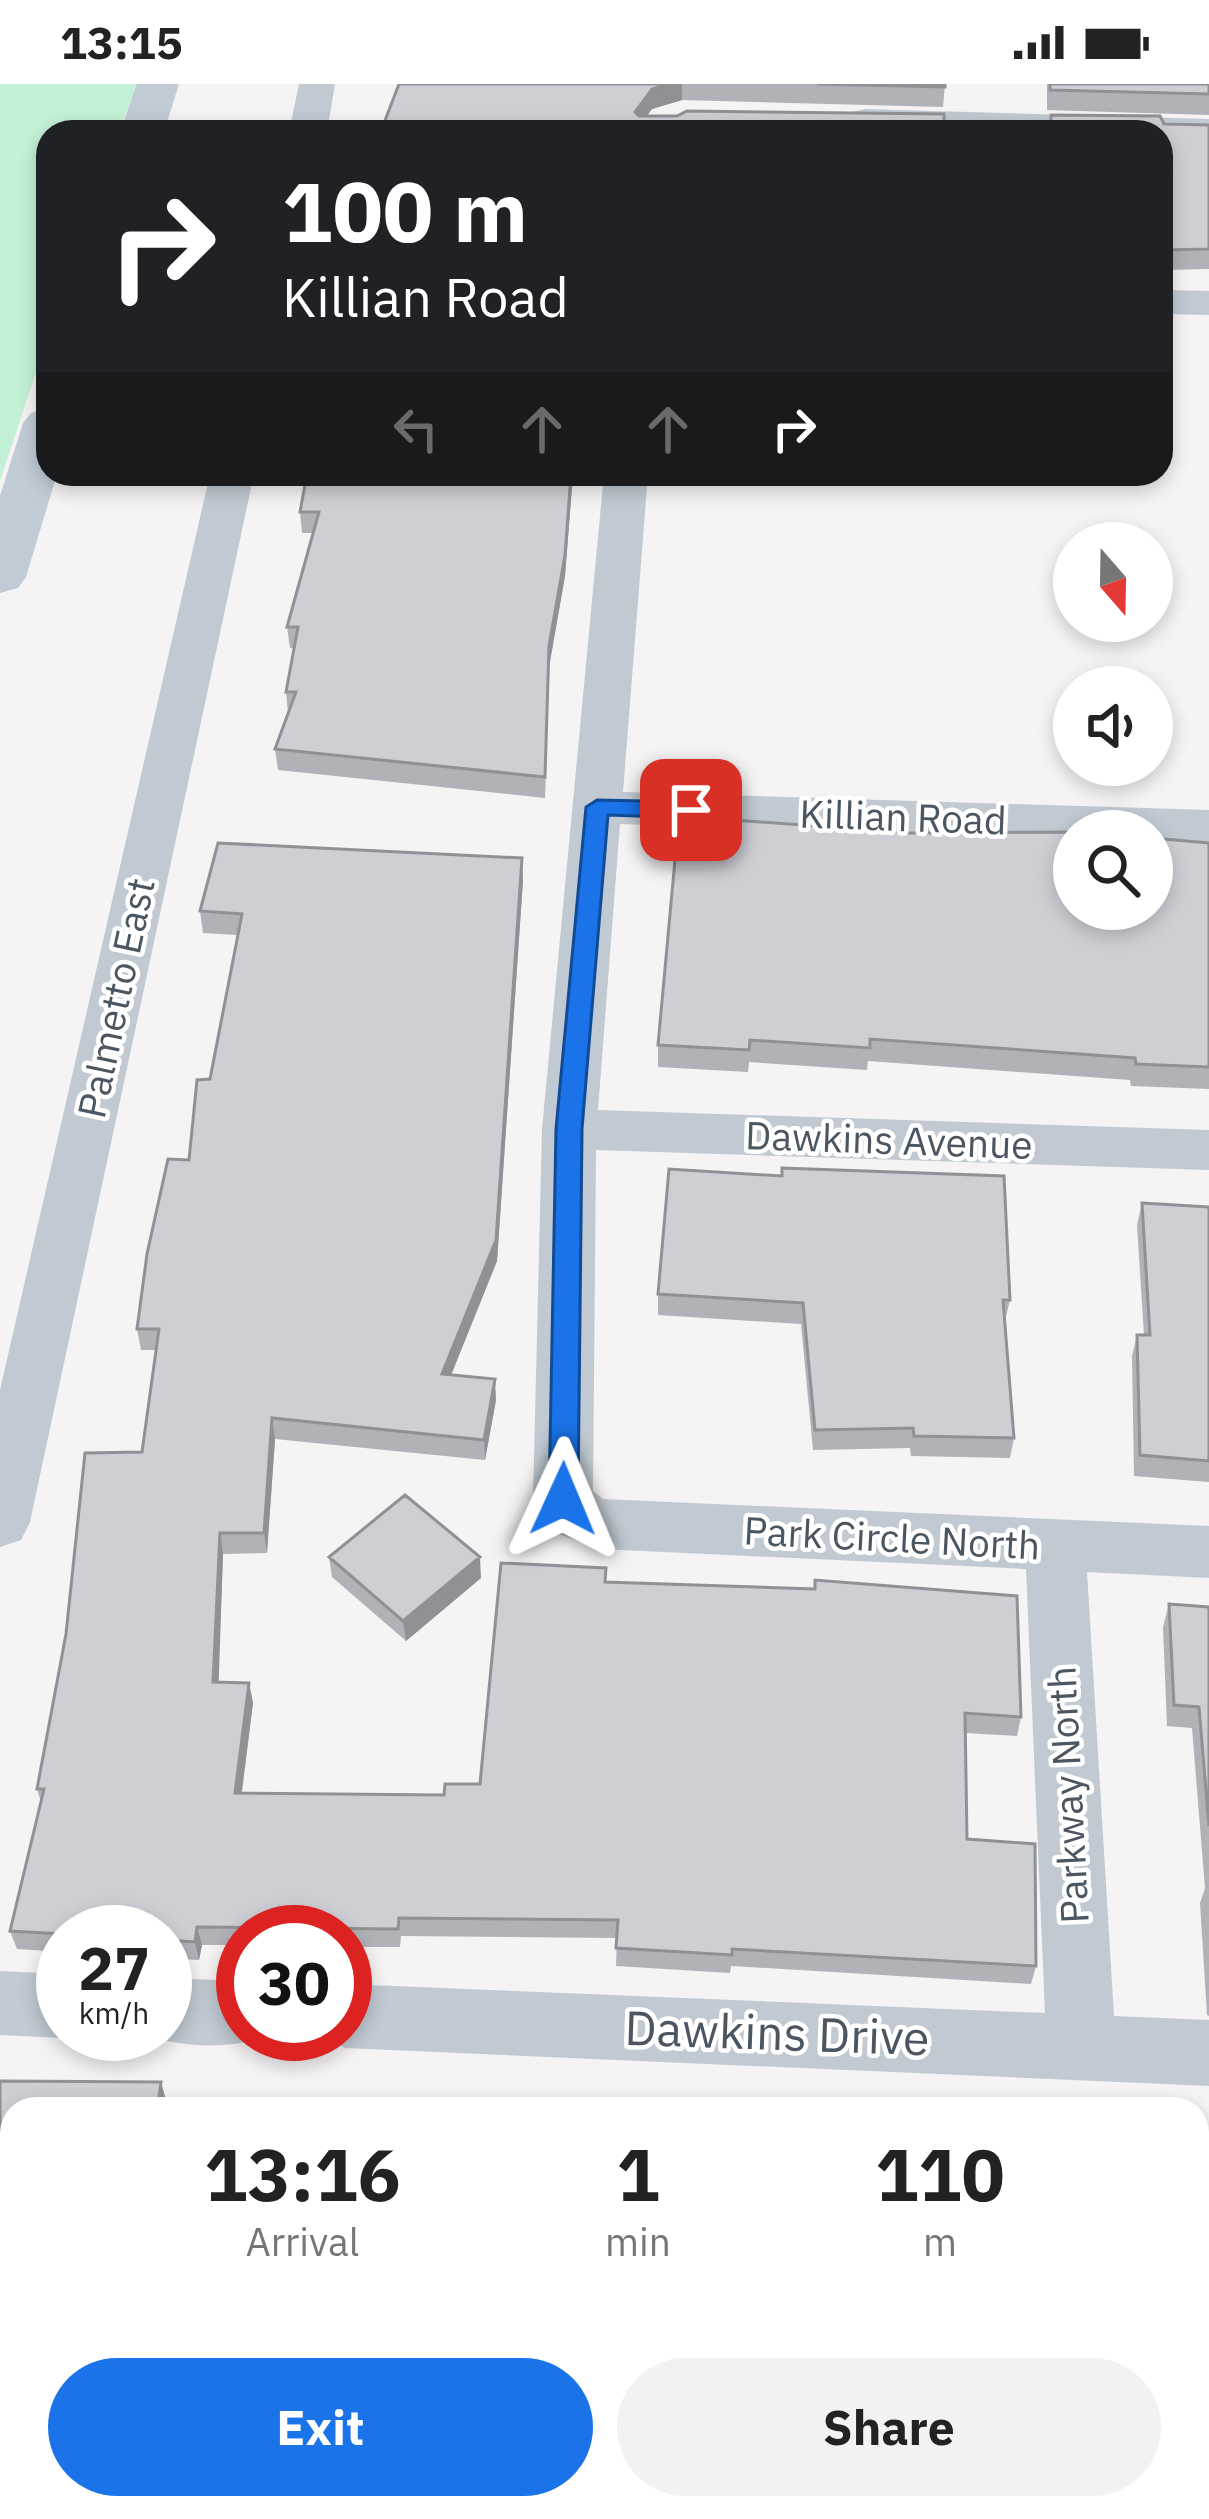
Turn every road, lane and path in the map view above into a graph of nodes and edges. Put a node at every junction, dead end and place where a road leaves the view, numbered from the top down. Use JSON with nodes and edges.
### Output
{"nodes":[{"id":1,"x":158,"y":84,"type":"edge"},
{"id":2,"x":317,"y":84,"type":"edge"},
{"id":3,"x":962,"y":84,"type":"edge"},
{"id":4,"x":824,"y":119,"type":"edge"},
{"id":5,"x":146,"y":120,"type":"edge"},
{"id":6,"x":310,"y":120,"type":"edge"},
{"id":7,"x":871,"y":120,"type":"edge"},
{"id":8,"x":965,"y":120,"type":"edge"},
{"id":9,"x":1173,"y":129,"type":"edge"},
{"id":10,"x":1209,"y":130,"type":"edge"},
{"id":11,"x":1173,"y":302,"type":"edge"},
{"id":12,"x":1209,"y":303,"type":"edge"},
{"id":13,"x":36,"y":462,"type":"edge"},
{"id":14,"x":229,"y":486,"type":"edge"},
{"id":15,"x":625,"y":486,"type":"edge"},
{"id":16,"x":0,"y":577,"type":"edge"},
{"id":17,"x":597,"y":807,"type":"junction"},
{"id":18,"x":1209,"y":826,"type":"edge"},
{"id":19,"x":569,"y":1129,"type":"junction"},
{"id":20,"x":1209,"y":1150,"type":"edge"},
{"id":21,"x":0,"y":1522,"type":"edge"},
{"id":22,"x":1055,"y":1545,"type":"junction"},
{"id":23,"x":1209,"y":1552,"type":"edge"},
{"id":24,"x":0,"y":2003,"type":"edge"},
{"id":25,"x":36,"y":2005,"type":"edge"},
{"id":26,"x":372,"y":2017,"type":"edge"},
{"id":27,"x":1081,"y":2044,"type":"junction"},
{"id":28,"x":1209,"y":2053,"type":"edge"}],
"edges":[{"from":1,"to":5,"type":"main road"},
{"from":2,"to":6,"type":"street"},
{"from":3,"to":8,"type":"street"},
{"from":4,"to":7,"type":"street"},
{"from":9,"to":10,"type":"street"},
{"from":11,"to":12,"type":"street"},
{"from":13,"to":16,"type":"main road"},
{"from":14,"to":21,"type":"street","name":"Palmetto East"},
{"from":15,"to":17,"type":"street"},
{"from":17,"to":18,"type":"street","name":"Killian Road"},
{"from":17,"to":19,"type":"street"},
{"from":19,"to":20,"type":"street","name":"Dawkins Avenue"},
{"from":19,"to":22,"type":"street","name":"Park Circle North"},
{"from":22,"to":23,"type":"street","name":"Park Circle North"},
{"from":22,"to":27,"type":"street","name":"Parkway North"},
{"from":24,"to":25,"type":"street"},
{"from":26,"to":27,"type":"street","name":"Dawkins Drive"},
{"from":27,"to":28,"type":"street","name":"Dawkins Drive"}]}
